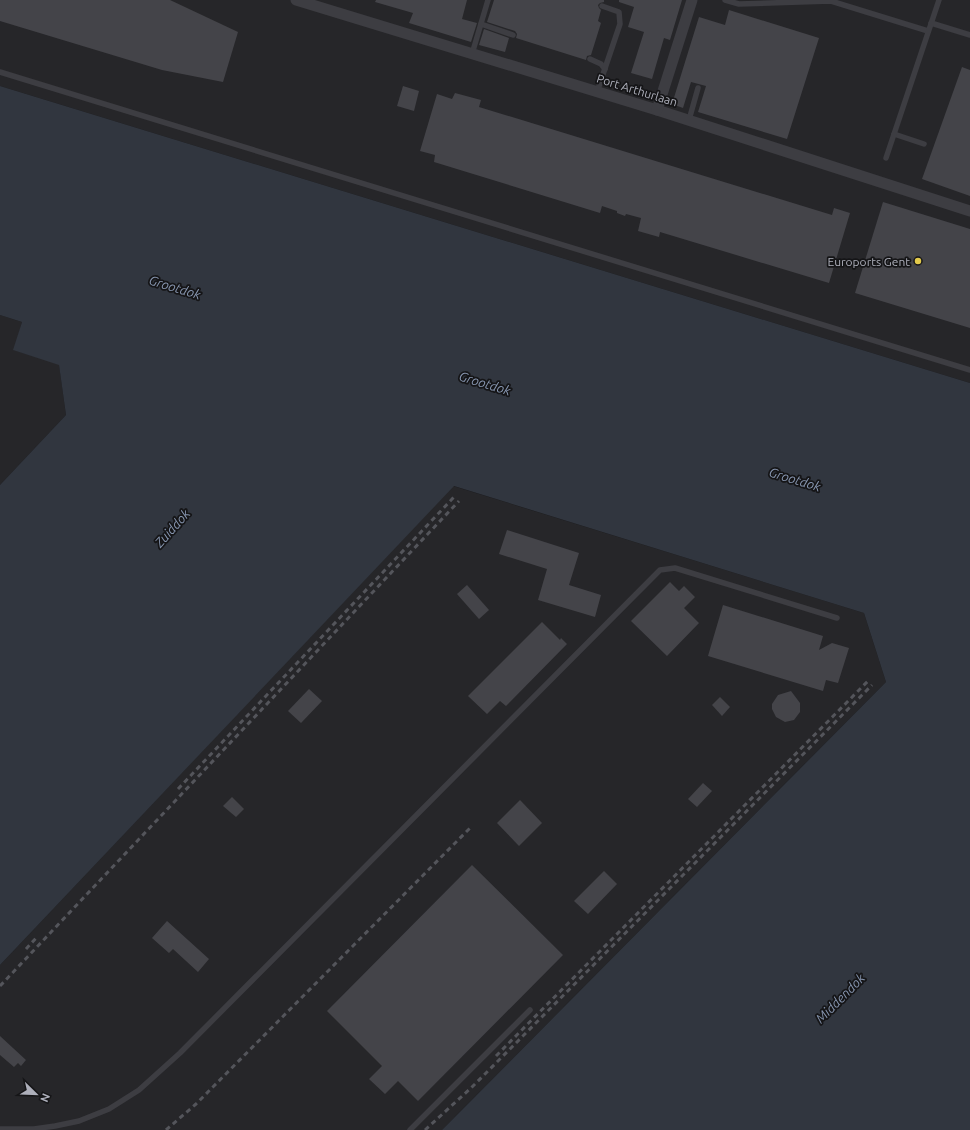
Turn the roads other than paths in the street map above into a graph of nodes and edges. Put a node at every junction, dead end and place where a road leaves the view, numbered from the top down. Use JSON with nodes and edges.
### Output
{"nodes":[{"id":1,"x":296,"y":0,"type":"edge"},
{"id":2,"x":488,"y":0,"type":"edge"},
{"id":3,"x":692,"y":0,"type":"edge"},
{"id":4,"x":724,"y":0,"type":"edge"},
{"id":5,"x":938,"y":0,"type":"edge"},
{"id":6,"x":602,"y":6,"type":"dead end"},
{"id":7,"x":931,"y":23,"type":"junction"},
{"id":8,"x":481,"y":24,"type":"junction"},
{"id":9,"x":928,"y":31,"type":"junction"},
{"id":10,"x":513,"y":35,"type":"dead end"},
{"id":11,"x":970,"y":35,"type":"edge"},
{"id":12,"x":472,"y":54,"type":"junction"},
{"id":13,"x":590,"y":59,"type":"dead end"},
{"id":14,"x":605,"y":69,"type":"junction"},
{"id":15,"x":0,"y":72,"type":"edge"},
{"id":16,"x":698,"y":88,"type":"dead end"},
{"id":17,"x":597,"y":92,"type":"junction"},
{"id":18,"x":657,"y":110,"type":"junction"},
{"id":19,"x":689,"y":120,"type":"junction"},
{"id":20,"x":894,"y":134,"type":"junction"},
{"id":21,"x":924,"y":144,"type":"dead end"},
{"id":22,"x":886,"y":158,"type":"dead end"},
{"id":23,"x":970,"y":211,"type":"edge"},
{"id":24,"x":970,"y":370,"type":"edge"},
{"id":25,"x":837,"y":618,"type":"dead end"},
{"id":26,"x":530,"y":1010,"type":"dead end"},
{"id":27,"x":0,"y":1129,"type":"edge"},
{"id":28,"x":410,"y":1130,"type":"edge"}],
"edges":[{"from":1,"to":12,"type":"street","name":"Port Arthurlaan"},
{"from":2,"to":8,"type":"lane"},
{"from":3,"to":18,"type":"street"},
{"from":4,"to":9,"type":"lane"},
{"from":5,"to":7,"type":"lane"},
{"from":6,"to":14,"type":"lane"},
{"from":7,"to":9,"type":"lane"},
{"from":7,"to":11,"type":"lane"},
{"from":8,"to":10,"type":"lane"},
{"from":8,"to":12,"type":"lane"},
{"from":9,"to":20,"type":"lane"},
{"from":12,"to":17,"type":"street","name":"Port Arthurlaan"},
{"from":13,"to":14,"type":"lane"},
{"from":14,"to":17,"type":"lane"},
{"from":15,"to":24,"type":"lane"},
{"from":16,"to":19,"type":"lane"},
{"from":17,"to":18,"type":"street","name":"Port Arthurlaan"},
{"from":18,"to":19,"type":"street","name":"Port Arthurlaan"},
{"from":19,"to":23,"type":"street","name":"Port Arthurlaan"},
{"from":20,"to":21,"type":"lane"},
{"from":20,"to":22,"type":"lane"},
{"from":25,"to":27,"type":"lane"},
{"from":26,"to":28,"type":"lane"}]}
